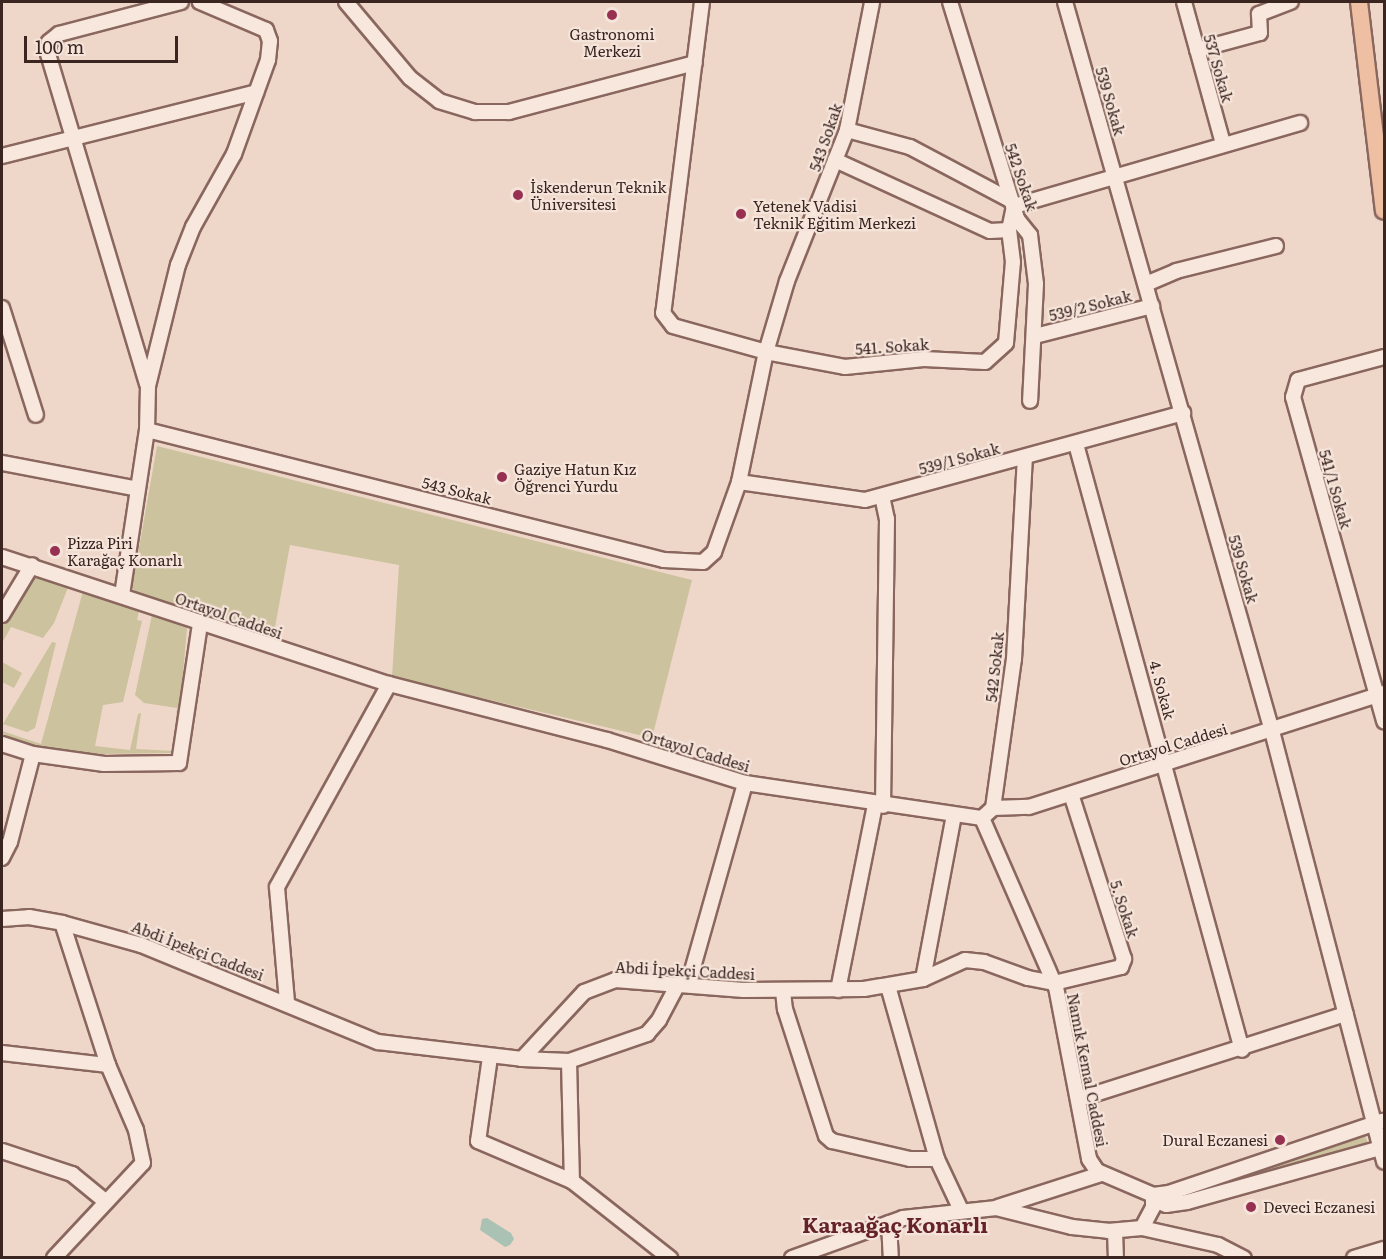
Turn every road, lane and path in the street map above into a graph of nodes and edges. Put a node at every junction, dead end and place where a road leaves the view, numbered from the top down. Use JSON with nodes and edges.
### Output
{"nodes":[{"id":1,"x":181,"y":2,"type":"edge"},
{"id":2,"x":200,"y":2,"type":"edge"},
{"id":3,"x":346,"y":2,"type":"edge"},
{"id":4,"x":702,"y":2,"type":"edge"},
{"id":5,"x":872,"y":2,"type":"edge"},
{"id":6,"x":950,"y":2,"type":"edge"},
{"id":7,"x":1065,"y":2,"type":"edge"},
{"id":8,"x":1184,"y":2,"type":"edge"},
{"id":9,"x":1291,"y":2,"type":"edge"},
{"id":10,"x":1359,"y":2,"type":"edge"},
{"id":11,"x":1197,"y":50,"type":"junction"},
{"id":12,"x":695,"y":63,"type":"junction"},
{"id":13,"x":256,"y":92,"type":"junction"},
{"id":14,"x":1372,"y":96,"type":"junction"},
{"id":15,"x":1300,"y":123,"type":"dead end"},
{"id":16,"x":1384,"y":127,"type":"edge"},
{"id":17,"x":847,"y":130,"type":"junction"},
{"id":18,"x":73,"y":135,"type":"junction"},
{"id":19,"x":1223,"y":144,"type":"junction"},
{"id":20,"x":2,"y":156,"type":"edge"},
{"id":21,"x":835,"y":160,"type":"junction"},
{"id":22,"x":1115,"y":175,"type":"junction"},
{"id":23,"x":1013,"y":204,"type":"junction"},
{"id":24,"x":1384,"y":211,"type":"edge"},
{"id":25,"x":1009,"y":230,"type":"junction"},
{"id":26,"x":1276,"y":246,"type":"dead end"},
{"id":27,"x":1146,"y":284,"type":"junction"},
{"id":28,"x":1152,"y":306,"type":"junction"},
{"id":29,"x":2,"y":308,"type":"edge"},
{"id":30,"x":1035,"y":336,"type":"junction"},
{"id":31,"x":766,"y":352,"type":"junction"},
{"id":32,"x":1384,"y":357,"type":"edge"},
{"id":33,"x":148,"y":386,"type":"junction"},
{"id":34,"x":1030,"y":401,"type":"dead end"},
{"id":35,"x":1184,"y":413,"type":"junction"},
{"id":36,"x":36,"y":415,"type":"dead end"},
{"id":37,"x":147,"y":430,"type":"junction"},
{"id":38,"x":1076,"y":444,"type":"junction"},
{"id":39,"x":1025,"y":457,"type":"junction"},
{"id":40,"x":2,"y":463,"type":"edge"},
{"id":41,"x":739,"y":482,"type":"junction"},
{"id":42,"x":138,"y":489,"type":"junction"},
{"id":43,"x":882,"y":496,"type":"junction"},
{"id":44,"x":2,"y":556,"type":"edge"},
{"id":45,"x":32,"y":565,"type":"junction"},
{"id":46,"x":122,"y":595,"type":"junction"},
{"id":47,"x":2,"y":615,"type":"edge"},
{"id":48,"x":200,"y":624,"type":"junction"},
{"id":49,"x":389,"y":684,"type":"junction"},
{"id":50,"x":1381,"y":694,"type":"edge"},
{"id":51,"x":1384,"y":721,"type":"edge"},
{"id":52,"x":1272,"y":731,"type":"junction"},
{"id":53,"x":2,"y":744,"type":"edge"},
{"id":54,"x":33,"y":754,"type":"junction"},
{"id":55,"x":1166,"y":762,"type":"junction"},
{"id":56,"x":745,"y":783,"type":"junction"},
{"id":57,"x":1071,"y":794,"type":"junction"},
{"id":58,"x":879,"y":805,"type":"junction"},
{"id":59,"x":993,"y":808,"type":"junction"},
{"id":60,"x":954,"y":815,"type":"junction"},
{"id":61,"x":982,"y":818,"type":"junction"},
{"id":62,"x":2,"y":858,"type":"edge"},
{"id":63,"x":2,"y":919,"type":"edge"},
{"id":64,"x":62,"y":923,"type":"junction"},
{"id":65,"x":923,"y":979,"type":"junction"},
{"id":66,"x":1054,"y":983,"type":"junction"},
{"id":67,"x":683,"y":984,"type":"junction"},
{"id":68,"x":888,"y":986,"type":"junction"},
{"id":69,"x":838,"y":990,"type":"junction"},
{"id":70,"x":783,"y":991,"type":"junction"},
{"id":71,"x":287,"y":1002,"type":"junction"},
{"id":72,"x":1346,"y":1014,"type":"junction"},
{"id":73,"x":1242,"y":1050,"type":"junction"},
{"id":74,"x":2,"y":1053,"type":"edge"},
{"id":75,"x":490,"y":1057,"type":"junction"},
{"id":76,"x":522,"y":1059,"type":"junction"},
{"id":77,"x":569,"y":1061,"type":"junction"},
{"id":78,"x":108,"y":1065,"type":"junction"},
{"id":79,"x":1079,"y":1099,"type":"junction"},
{"id":80,"x":1380,"y":1121,"type":"edge"},
{"id":81,"x":1383,"y":1148,"type":"edge"},
{"id":82,"x":2,"y":1150,"type":"edge"},
{"id":83,"x":938,"y":1159,"type":"junction"},
{"id":84,"x":1384,"y":1162,"type":"edge"},
{"id":85,"x":1101,"y":1174,"type":"junction"},
{"id":86,"x":572,"y":1181,"type":"junction"},
{"id":87,"x":1154,"y":1197,"type":"junction"},
{"id":88,"x":105,"y":1201,"type":"junction"},
{"id":89,"x":996,"y":1208,"type":"junction"},
{"id":90,"x":961,"y":1210,"type":"junction"},
{"id":91,"x":889,"y":1223,"type":"junction"},
{"id":92,"x":1142,"y":1228,"type":"junction"},
{"id":93,"x":1115,"y":1231,"type":"junction"},
{"id":94,"x":1384,"y":1249,"type":"edge"},
{"id":95,"x":54,"y":1257,"type":"edge"},
{"id":96,"x":670,"y":1257,"type":"edge"},
{"id":97,"x":792,"y":1257,"type":"edge"},
{"id":98,"x":891,"y":1257,"type":"edge"},
{"id":99,"x":1116,"y":1257,"type":"edge"},
{"id":100,"x":1243,"y":1257,"type":"edge"},
{"id":101,"x":1354,"y":1257,"type":"edge"}],
"edges":[{"from":1,"to":18,"type":"street"},
{"from":2,"to":13,"type":"street"},
{"from":3,"to":12,"type":"street"},
{"from":4,"to":12,"type":"street","name":"541. Sokak"},
{"from":5,"to":17,"type":"street","name":"543 Sokak"},
{"from":6,"to":23,"type":"street","name":"542 Sokak"},
{"from":7,"to":22,"type":"street","name":"539 Sokak"},
{"from":8,"to":11,"type":"street","name":"537 Sokak"},
{"from":9,"to":11,"type":"street"},
{"from":10,"to":14,"type":"main road"},
{"from":11,"to":19,"type":"street","name":"537 Sokak"},
{"from":12,"to":31,"type":"street","name":"541. Sokak"},
{"from":13,"to":18,"type":"street"},
{"from":13,"to":33,"type":"street"},
{"from":14,"to":16,"type":"main road"},
{"from":14,"to":24,"type":"main road"},
{"from":15,"to":19,"type":"street"},
{"from":17,"to":21,"type":"street","name":"543 Sokak"},
{"from":17,"to":23,"type":"street"},
{"from":18,"to":20,"type":"street"},
{"from":18,"to":33,"type":"street"},
{"from":19,"to":22,"type":"street"},
{"from":21,"to":25,"type":"street"},
{"from":21,"to":31,"type":"street","name":"543 Sokak"},
{"from":22,"to":23,"type":"street"},
{"from":22,"to":27,"type":"street","name":"539 Sokak"},
{"from":23,"to":25,"type":"street","name":"541. Sokak"},
{"from":23,"to":30,"type":"street","name":"542 Sokak"},
{"from":25,"to":31,"type":"street","name":"541. Sokak"},
{"from":26,"to":27,"type":"street"},
{"from":27,"to":28,"type":"street","name":"539 Sokak"},
{"from":28,"to":30,"type":"street","name":"539/2 Sokak"},
{"from":28,"to":35,"type":"street","name":"539 Sokak"},
{"from":29,"to":36,"type":"street"},
{"from":30,"to":34,"type":"street","name":"542 Sokak"},
{"from":31,"to":41,"type":"street","name":"543 Sokak"},
{"from":32,"to":50,"type":"street","name":"541/1 Sokak"},
{"from":33,"to":37,"type":"street"},
{"from":35,"to":38,"type":"street","name":"539/1 Sokak"},
{"from":35,"to":52,"type":"street","name":"539 Sokak"},
{"from":37,"to":41,"type":"street","name":"543 Sokak"},
{"from":37,"to":42,"type":"street"},
{"from":38,"to":39,"type":"street","name":"539/1 Sokak"},
{"from":38,"to":55,"type":"street","name":"4. Sokak"},
{"from":39,"to":43,"type":"street","name":"539/1 Sokak"},
{"from":39,"to":59,"type":"street","name":"542 Sokak"},
{"from":40,"to":42,"type":"street"},
{"from":41,"to":43,"type":"street","name":"539/1 Sokak"},
{"from":42,"to":46,"type":"street"},
{"from":43,"to":58,"type":"street"},
{"from":44,"to":45,"type":"street","name":"Ortayol Caddesi"},
{"from":45,"to":46,"type":"street","name":"Ortayol Caddesi"},
{"from":45,"to":47,"type":"street"},
{"from":46,"to":48,"type":"street","name":"Ortayol Caddesi"},
{"from":48,"to":49,"type":"street","name":"Ortayol Caddesi"},
{"from":48,"to":54,"type":"street"},
{"from":49,"to":56,"type":"street","name":"Ortayol Caddesi"},
{"from":49,"to":71,"type":"street"},
{"from":50,"to":51,"type":"street"},
{"from":50,"to":52,"type":"street","name":"Ortayol Caddesi"},
{"from":52,"to":55,"type":"street","name":"Ortayol Caddesi"},
{"from":52,"to":72,"type":"street","name":"539 Sokak"},
{"from":53,"to":54,"type":"street"},
{"from":54,"to":62,"type":"street"},
{"from":55,"to":57,"type":"street","name":"Ortayol Caddesi"},
{"from":55,"to":73,"type":"street","name":"4. Sokak"},
{"from":56,"to":58,"type":"street","name":"Ortayol Caddesi"},
{"from":56,"to":67,"type":"street"},
{"from":57,"to":59,"type":"street","name":"Ortayol Caddesi"},
{"from":57,"to":66,"type":"street","name":"5. Sokak"},
{"from":58,"to":60,"type":"street","name":"Ortayol Caddesi"},
{"from":58,"to":69,"type":"street"},
{"from":59,"to":61,"type":"street"},
{"from":60,"to":61,"type":"street","name":"Ortayol Caddesi"},
{"from":60,"to":65,"type":"street"},
{"from":61,"to":66,"type":"street","name":"Namık Kemal Caddesi"},
{"from":63,"to":64,"type":"street","name":"Abdi İpekçi Caddesi"},
{"from":64,"to":71,"type":"street","name":"Abdi İpekçi Caddesi"},
{"from":64,"to":78,"type":"street"},
{"from":65,"to":66,"type":"street","name":"Abdi İpekçi Caddesi"},
{"from":65,"to":68,"type":"street","name":"Abdi İpekçi Caddesi"},
{"from":66,"to":79,"type":"street","name":"Namık Kemal Caddesi"},
{"from":67,"to":70,"type":"street","name":"Abdi İpekçi Caddesi"},
{"from":67,"to":76,"type":"street","name":"Abdi İpekçi Caddesi"},
{"from":67,"to":77,"type":"street"},
{"from":68,"to":69,"type":"street","name":"Abdi İpekçi Caddesi"},
{"from":68,"to":83,"type":"street"},
{"from":69,"to":70,"type":"street","name":"Abdi İpekçi Caddesi"},
{"from":70,"to":83,"type":"street"},
{"from":71,"to":75,"type":"street","name":"Abdi İpekçi Caddesi"},
{"from":72,"to":73,"type":"street"},
{"from":72,"to":80,"type":"street","name":"539 Sokak"},
{"from":73,"to":79,"type":"street"},
{"from":74,"to":78,"type":"street"},
{"from":75,"to":76,"type":"street","name":"Abdi İpekçi Caddesi"},
{"from":75,"to":86,"type":"street"},
{"from":76,"to":77,"type":"street"},
{"from":77,"to":86,"type":"street"},
{"from":78,"to":88,"type":"street"},
{"from":79,"to":85,"type":"street","name":"Namık Kemal Caddesi"},
{"from":80,"to":81,"type":"street","name":"539 Sokak"},
{"from":80,"to":87,"type":"street"},
{"from":81,"to":84,"type":"street","name":"539 Sokak"},
{"from":81,"to":87,"type":"street"},
{"from":82,"to":88,"type":"street"},
{"from":83,"to":90,"type":"street"},
{"from":85,"to":87,"type":"street"},
{"from":85,"to":89,"type":"street"},
{"from":86,"to":96,"type":"street"},
{"from":87,"to":92,"type":"street"},
{"from":88,"to":95,"type":"street"},
{"from":89,"to":90,"type":"street"},
{"from":89,"to":93,"type":"street"},
{"from":90,"to":91,"type":"street"},
{"from":91,"to":97,"type":"street"},
{"from":91,"to":98,"type":"street"},
{"from":92,"to":93,"type":"street"},
{"from":92,"to":100,"type":"street"},
{"from":93,"to":99,"type":"street"},
{"from":94,"to":101,"type":"street"}]}
